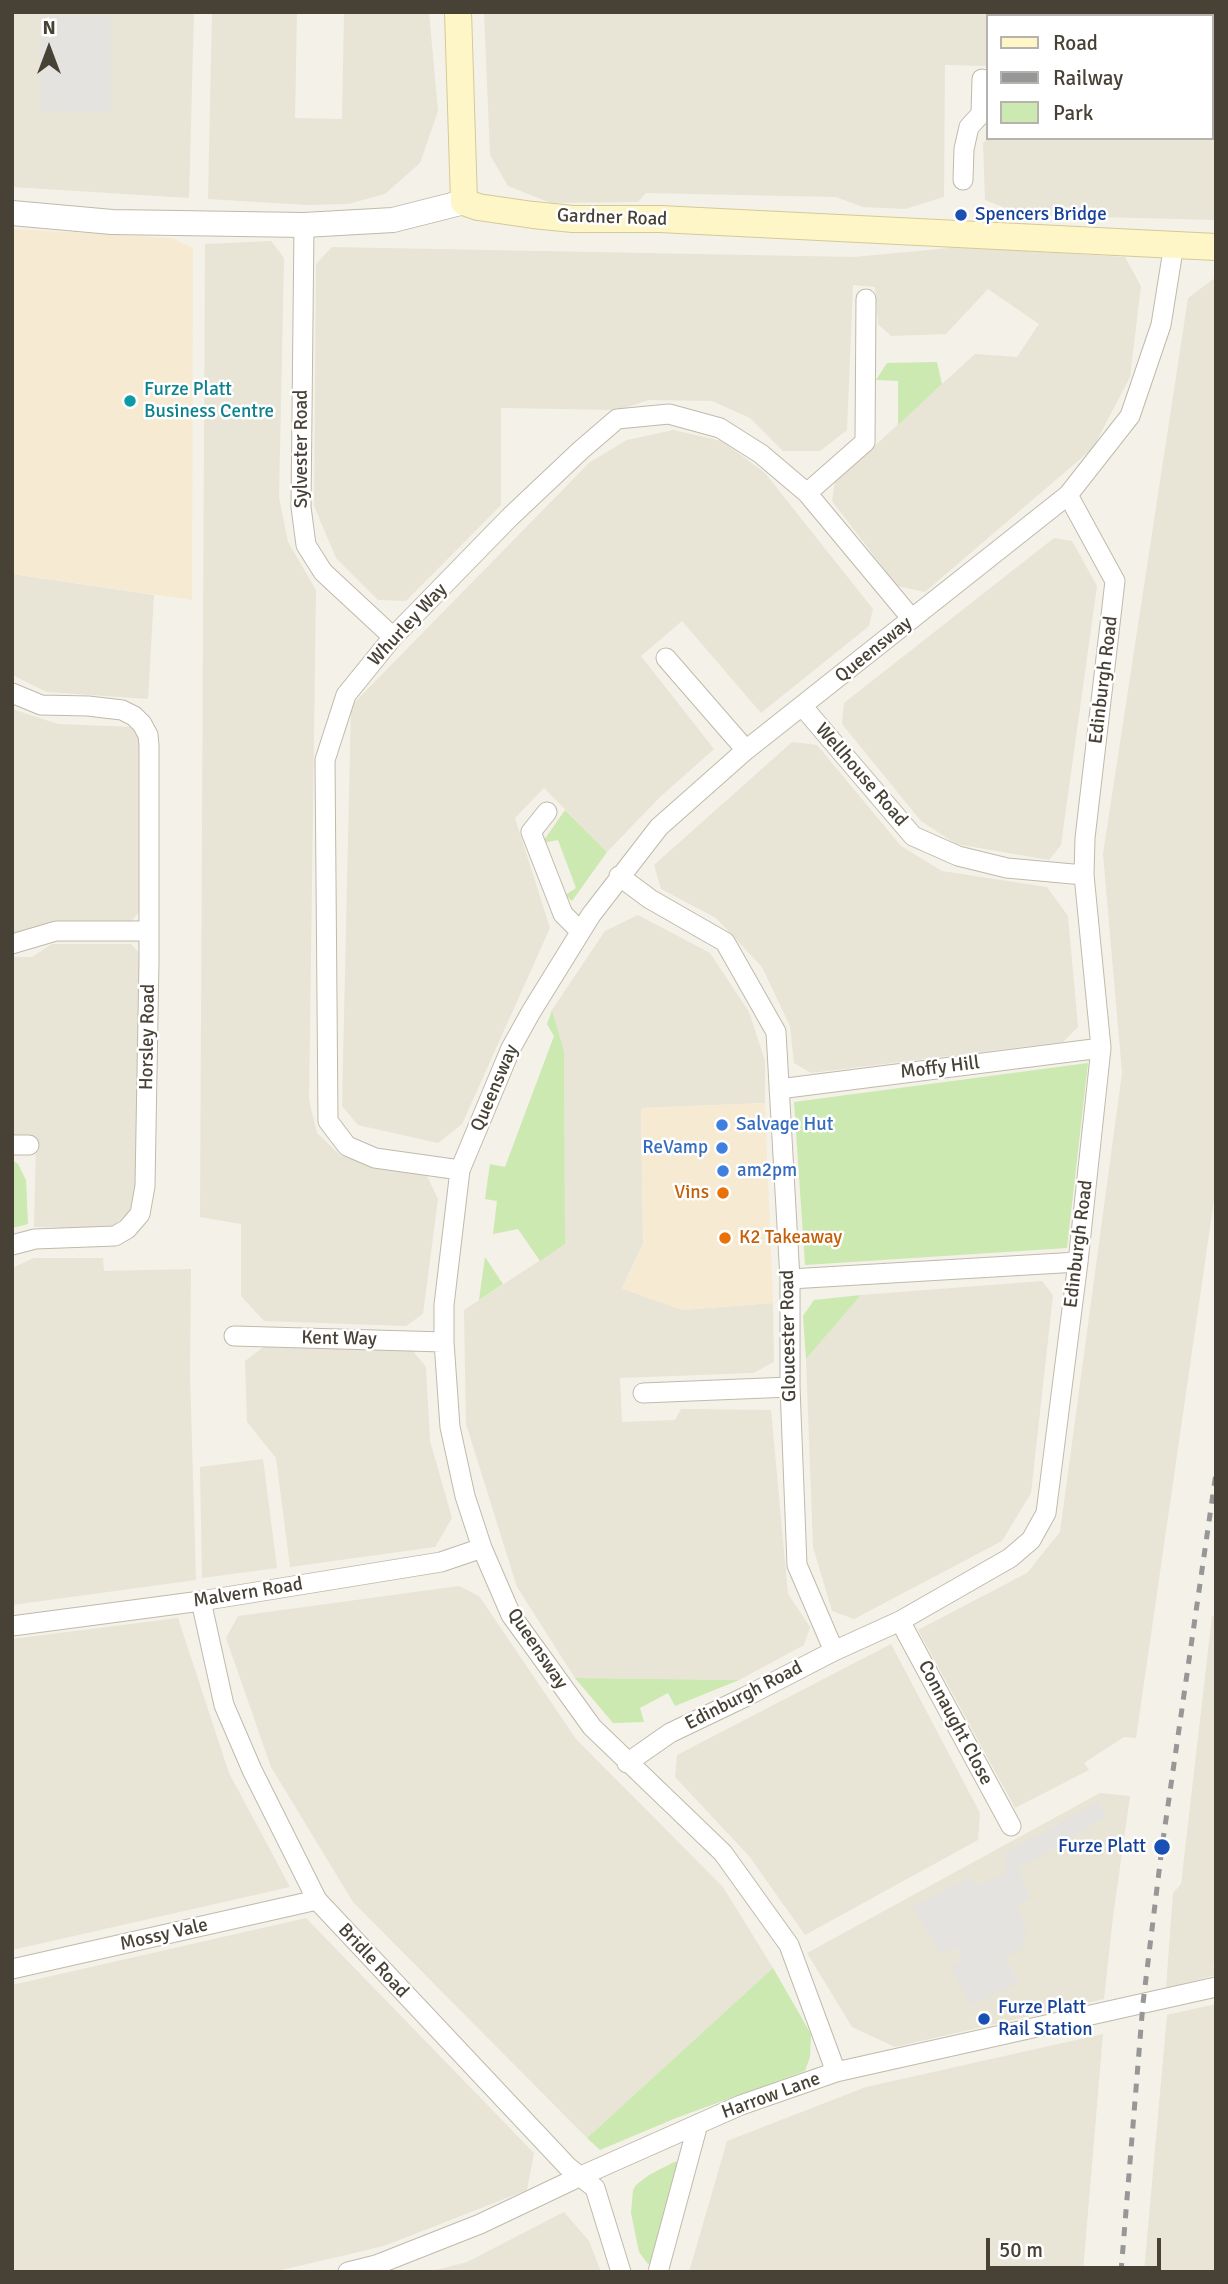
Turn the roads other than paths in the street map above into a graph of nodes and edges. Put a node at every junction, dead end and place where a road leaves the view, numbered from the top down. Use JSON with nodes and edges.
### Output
{"nodes":[{"id":1,"x":458,"y":12,"type":"edge"},
{"id":2,"x":982,"y":79,"type":"dead end"},
{"id":3,"x":985,"y":113,"type":"edge"},
{"id":4,"x":963,"y":180,"type":"dead end"},
{"id":5,"x":464,"y":202,"type":"junction"},
{"id":6,"x":12,"y":213,"type":"edge"},
{"id":7,"x":304,"y":225,"type":"junction"},
{"id":8,"x":1174,"y":244,"type":"junction"},
{"id":9,"x":1216,"y":247,"type":"edge"},
{"id":10,"x":866,"y":299,"type":"dead end"},
{"id":11,"x":807,"y":493,"type":"junction"},
{"id":12,"x":1068,"y":495,"type":"junction"},
{"id":13,"x":912,"y":619,"type":"junction"},
{"id":14,"x":393,"y":637,"type":"junction"},
{"id":15,"x":666,"y":658,"type":"dead end"},
{"id":16,"x":12,"y":692,"type":"edge"},
{"id":17,"x":803,"y":707,"type":"junction"},
{"id":18,"x":746,"y":750,"type":"junction"},
{"id":19,"x":547,"y":812,"type":"dead end"},
{"id":20,"x":1084,"y":874,"type":"junction"},
{"id":21,"x":619,"y":876,"type":"junction"},
{"id":22,"x":149,"y":931,"type":"junction"},
{"id":23,"x":580,"y":931,"type":"junction"},
{"id":24,"x":12,"y":944,"type":"edge"},
{"id":25,"x":1101,"y":1048,"type":"junction"},
{"id":26,"x":779,"y":1089,"type":"junction"},
{"id":27,"x":460,"y":1170,"type":"junction"},
{"id":28,"x":12,"y":1245,"type":"edge"},
{"id":29,"x":1078,"y":1262,"type":"junction"},
{"id":30,"x":790,"y":1279,"type":"junction"},
{"id":31,"x":234,"y":1336,"type":"dead end"},
{"id":32,"x":444,"y":1342,"type":"junction"},
{"id":33,"x":790,"y":1387,"type":"junction"},
{"id":34,"x":643,"y":1393,"type":"dead end"},
{"id":35,"x":482,"y":1548,"type":"junction"},
{"id":36,"x":201,"y":1601,"type":"junction"},
{"id":37,"x":900,"y":1621,"type":"junction"},
{"id":38,"x":12,"y":1626,"type":"edge"},
{"id":39,"x":834,"y":1650,"type":"junction"},
{"id":40,"x":627,"y":1763,"type":"junction"},
{"id":41,"x":1011,"y":1826,"type":"dead end"},
{"id":42,"x":317,"y":1900,"type":"junction"},
{"id":43,"x":12,"y":1969,"type":"edge"},
{"id":44,"x":1216,"y":1987,"type":"edge"},
{"id":45,"x":836,"y":2073,"type":"junction"},
{"id":46,"x":698,"y":2124,"type":"junction"},
{"id":47,"x":581,"y":2176,"type":"junction"},
{"id":48,"x":348,"y":2272,"type":"edge"},
{"id":49,"x":621,"y":2272,"type":"edge"},
{"id":50,"x":658,"y":2272,"type":"edge"}],
"edges":[{"from":1,"to":5,"type":"main road"},
{"from":2,"to":3,"type":"street"},
{"from":3,"to":4,"type":"street"},
{"from":5,"to":7,"type":"street","name":"Gardner Road"},
{"from":5,"to":8,"type":"main road","name":"Gardner Road"},
{"from":6,"to":7,"type":"street","name":"Gardner Road"},
{"from":7,"to":14,"type":"street","name":"Sylvester Road"},
{"from":8,"to":9,"type":"main road","name":"Gardner Road"},
{"from":8,"to":12,"type":"street","name":"Queensway"},
{"from":10,"to":11,"type":"street"},
{"from":11,"to":13,"type":"street","name":"Whurley Way"},
{"from":11,"to":14,"type":"street","name":"Whurley Way"},
{"from":12,"to":13,"type":"street","name":"Queensway"},
{"from":12,"to":20,"type":"street","name":"Edinburgh Road"},
{"from":13,"to":17,"type":"street","name":"Queensway"},
{"from":14,"to":27,"type":"street","name":"Whurley Way"},
{"from":15,"to":18,"type":"street"},
{"from":16,"to":22,"type":"street","name":"Horsley Road"},
{"from":17,"to":18,"type":"street","name":"Queensway"},
{"from":17,"to":20,"type":"street","name":"Wellhouse Road"},
{"from":18,"to":21,"type":"street","name":"Queensway"},
{"from":19,"to":23,"type":"street"},
{"from":20,"to":25,"type":"street","name":"Edinburgh Road"},
{"from":21,"to":23,"type":"street","name":"Queensway"},
{"from":21,"to":26,"type":"street","name":"Gloucester Road"},
{"from":22,"to":24,"type":"street"},
{"from":22,"to":28,"type":"street","name":"Horsley Road"},
{"from":23,"to":27,"type":"street","name":"Queensway"},
{"from":25,"to":26,"type":"street","name":"Moffy Hill"},
{"from":25,"to":29,"type":"street","name":"Edinburgh Road"},
{"from":26,"to":30,"type":"street","name":"Gloucester Road"},
{"from":27,"to":32,"type":"street","name":"Queensway"},
{"from":29,"to":30,"type":"street"},
{"from":29,"to":37,"type":"street","name":"Edinburgh Road"},
{"from":30,"to":33,"type":"street","name":"Gloucester Road"},
{"from":31,"to":32,"type":"street","name":"Kent Way"},
{"from":32,"to":35,"type":"street","name":"Queensway"},
{"from":33,"to":34,"type":"street"},
{"from":33,"to":39,"type":"street","name":"Gloucester Road"},
{"from":35,"to":36,"type":"street","name":"Malvern Road"},
{"from":35,"to":40,"type":"street","name":"Queensway"},
{"from":36,"to":38,"type":"street","name":"Malvern Road"},
{"from":36,"to":42,"type":"street","name":"Bridle Road"},
{"from":37,"to":39,"type":"street","name":"Edinburgh Road"},
{"from":37,"to":41,"type":"street","name":"Connaught Close"},
{"from":39,"to":40,"type":"street","name":"Edinburgh Road"},
{"from":40,"to":45,"type":"street","name":"Queensway"},
{"from":42,"to":43,"type":"street","name":"Mossy Vale"},
{"from":42,"to":47,"type":"street","name":"Bridle Road"},
{"from":44,"to":45,"type":"street","name":"Harrow Lane"},
{"from":45,"to":46,"type":"street","name":"Harrow Lane"},
{"from":46,"to":47,"type":"street","name":"Harrow Lane"},
{"from":46,"to":50,"type":"street"},
{"from":47,"to":48,"type":"street","name":"Harrow Lane"},
{"from":47,"to":49,"type":"street","name":"Bridle Road"}]}
